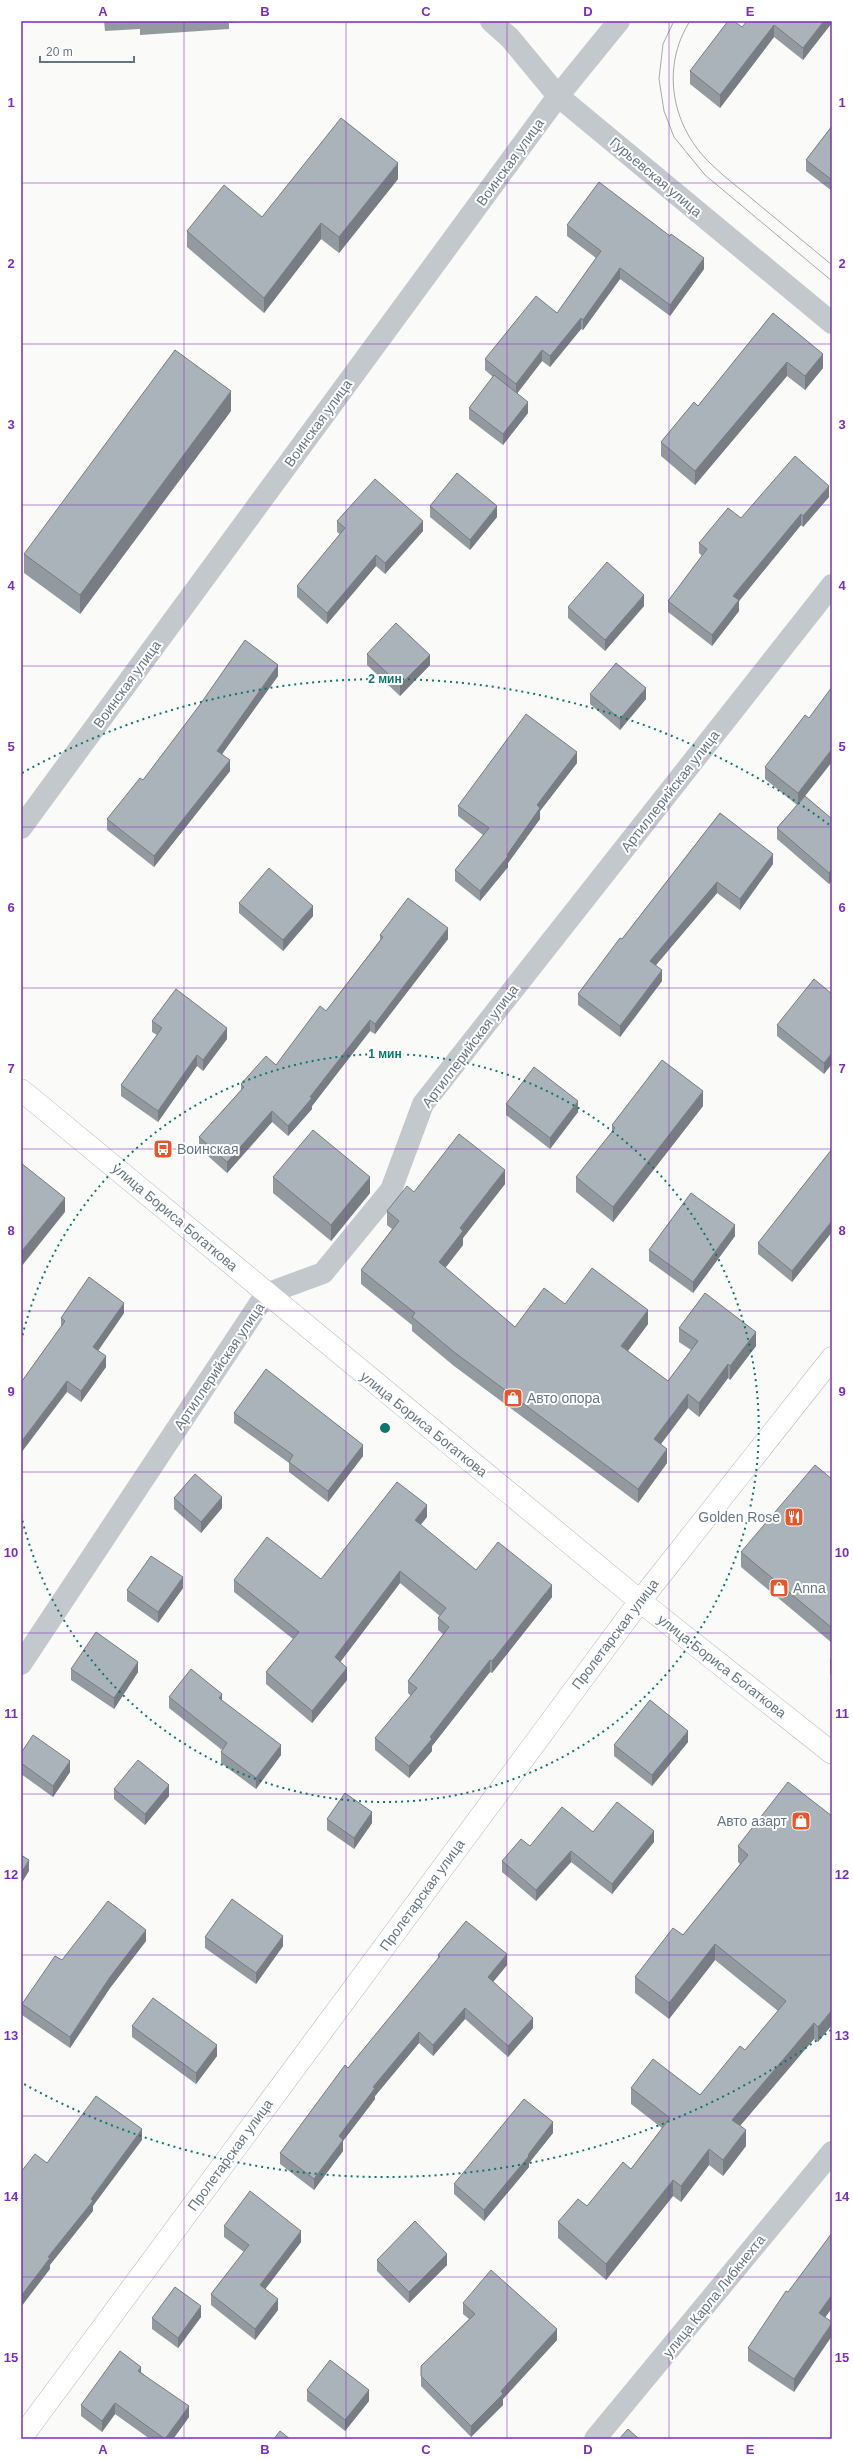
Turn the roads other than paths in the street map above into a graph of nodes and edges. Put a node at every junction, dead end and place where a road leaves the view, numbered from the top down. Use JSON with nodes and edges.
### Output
{"nodes":[{"id":1,"x":491,"y":21,"type":"edge"},
{"id":2,"x":619,"y":21,"type":"edge"},
{"id":3,"x":558,"y":96,"type":"junction"},
{"id":4,"x":832,"y":323,"type":"edge"},
{"id":5,"x":832,"y":586,"type":"edge"},
{"id":6,"x":21,"y":828,"type":"edge"},
{"id":7,"x":21,"y":1090,"type":"edge"},
{"id":8,"x":266,"y":1294,"type":"junction"},
{"id":9,"x":832,"y":1358,"type":"edge"},
{"id":10,"x":640,"y":1601,"type":"junction"},
{"id":11,"x":21,"y":1664,"type":"edge"},
{"id":12,"x":832,"y":1753,"type":"edge"},
{"id":13,"x":832,"y":2152,"type":"edge"},
{"id":14,"x":21,"y":2438,"type":"edge"},
{"id":15,"x":595,"y":2439,"type":"edge"}],
"edges":[{"from":1,"to":3,"type":"street","name":"Гурьевская улица"},
{"from":2,"to":3,"type":"street","name":"Воинская улица"},
{"from":3,"to":4,"type":"street","name":"Гурьевская улица"},
{"from":3,"to":6,"type":"street","name":"Воинская улица"},
{"from":5,"to":8,"type":"street","name":"Артиллерийская улица"},
{"from":7,"to":8,"type":"main road","name":"улица Бориса Богаткова"},
{"from":8,"to":10,"type":"main road","name":"улица Бориса Богаткова"},
{"from":8,"to":11,"type":"street","name":"Артиллерийская улица"},
{"from":9,"to":10,"type":"main road","name":"Пролетарская улица"},
{"from":10,"to":12,"type":"main road","name":"улица Бориса Богаткова"},
{"from":10,"to":14,"type":"main road","name":"Пролетарская улица"},
{"from":13,"to":15,"type":"street","name":"улица Карла Либкнехта"}]}
